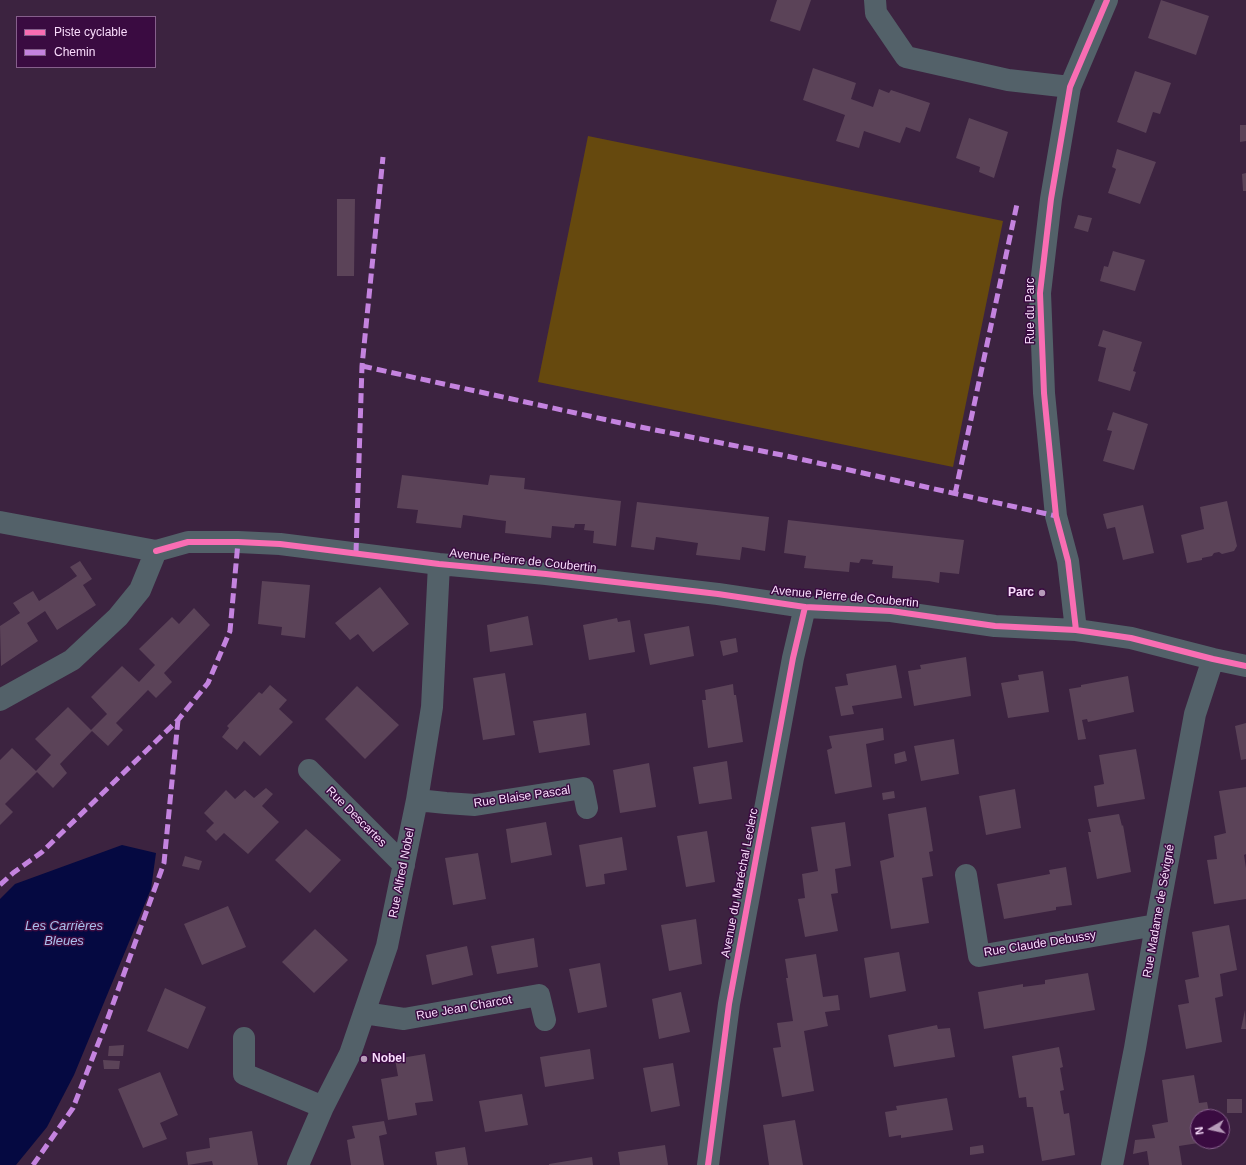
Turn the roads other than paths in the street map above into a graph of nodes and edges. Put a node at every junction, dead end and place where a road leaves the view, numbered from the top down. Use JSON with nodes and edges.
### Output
{"nodes":[{"id":1,"x":875,"y":0,"type":"edge"},
{"id":2,"x":1107,"y":0,"type":"edge"},
{"id":3,"x":1070,"y":87,"type":"junction"},
{"id":4,"x":0,"y":522,"type":"edge"},
{"id":5,"x":156,"y":551,"type":"junction"},
{"id":6,"x":439,"y":564,"type":"junction"},
{"id":7,"x":805,"y":607,"type":"junction"},
{"id":8,"x":1076,"y":630,"type":"junction"},
{"id":9,"x":1213,"y":659,"type":"junction"},
{"id":10,"x":1246,"y":666,"type":"edge"},
{"id":11,"x":0,"y":700,"type":"edge"},
{"id":12,"x":309,"y":770,"type":"dead end"},
{"id":13,"x":416,"y":800,"type":"junction"},
{"id":14,"x":587,"y":808,"type":"dead end"},
{"id":15,"x":404,"y":865,"type":"junction"},
{"id":16,"x":966,"y":875,"type":"dead end"},
{"id":17,"x":1156,"y":925,"type":"junction"},
{"id":18,"x":364,"y":1013,"type":"junction"},
{"id":19,"x":545,"y":1020,"type":"dead end"},
{"id":20,"x":244,"y":1038,"type":"dead end"},
{"id":21,"x":323,"y":1107,"type":"junction"},
{"id":22,"x":298,"y":1165,"type":"edge"},
{"id":23,"x":708,"y":1165,"type":"edge"},
{"id":24,"x":1112,"y":1165,"type":"edge"}],
"edges":[{"from":1,"to":3,"type":"street"},
{"from":2,"to":3,"type":"street","name":"Rue du Parc"},
{"from":3,"to":8,"type":"street","name":"Rue du Parc"},
{"from":4,"to":5,"type":"street"},
{"from":5,"to":6,"type":"street","name":"Avenue Pierre de Coubertin"},
{"from":5,"to":11,"type":"street"},
{"from":6,"to":7,"type":"street","name":"Avenue Pierre de Coubertin"},
{"from":6,"to":13,"type":"street","name":"Rue Alfred Nobel"},
{"from":7,"to":8,"type":"street","name":"Avenue Pierre de Coubertin"},
{"from":7,"to":23,"type":"street","name":"Avenue du Maréchal Leclerc"},
{"from":8,"to":9,"type":"street","name":"Avenue Pierre de Coubertin"},
{"from":9,"to":10,"type":"street","name":"Avenue Pierre de Coubertin"},
{"from":9,"to":17,"type":"street","name":"Rue Madame de Sévigné"},
{"from":12,"to":15,"type":"street","name":"Rue Descartes"},
{"from":13,"to":14,"type":"street","name":"Rue Blaise Pascal"},
{"from":13,"to":15,"type":"street","name":"Rue Alfred Nobel"},
{"from":15,"to":18,"type":"street","name":"Rue Alfred Nobel"},
{"from":16,"to":17,"type":"street","name":"Rue Claude Debussy"},
{"from":17,"to":24,"type":"street","name":"Rue Madame de Sévigné"},
{"from":18,"to":19,"type":"street","name":"Rue Jean Charcot"},
{"from":18,"to":21,"type":"street","name":"Rue Alfred Nobel"},
{"from":20,"to":21,"type":"street"},
{"from":21,"to":22,"type":"street","name":"Rue Alfred Nobel"}]}
